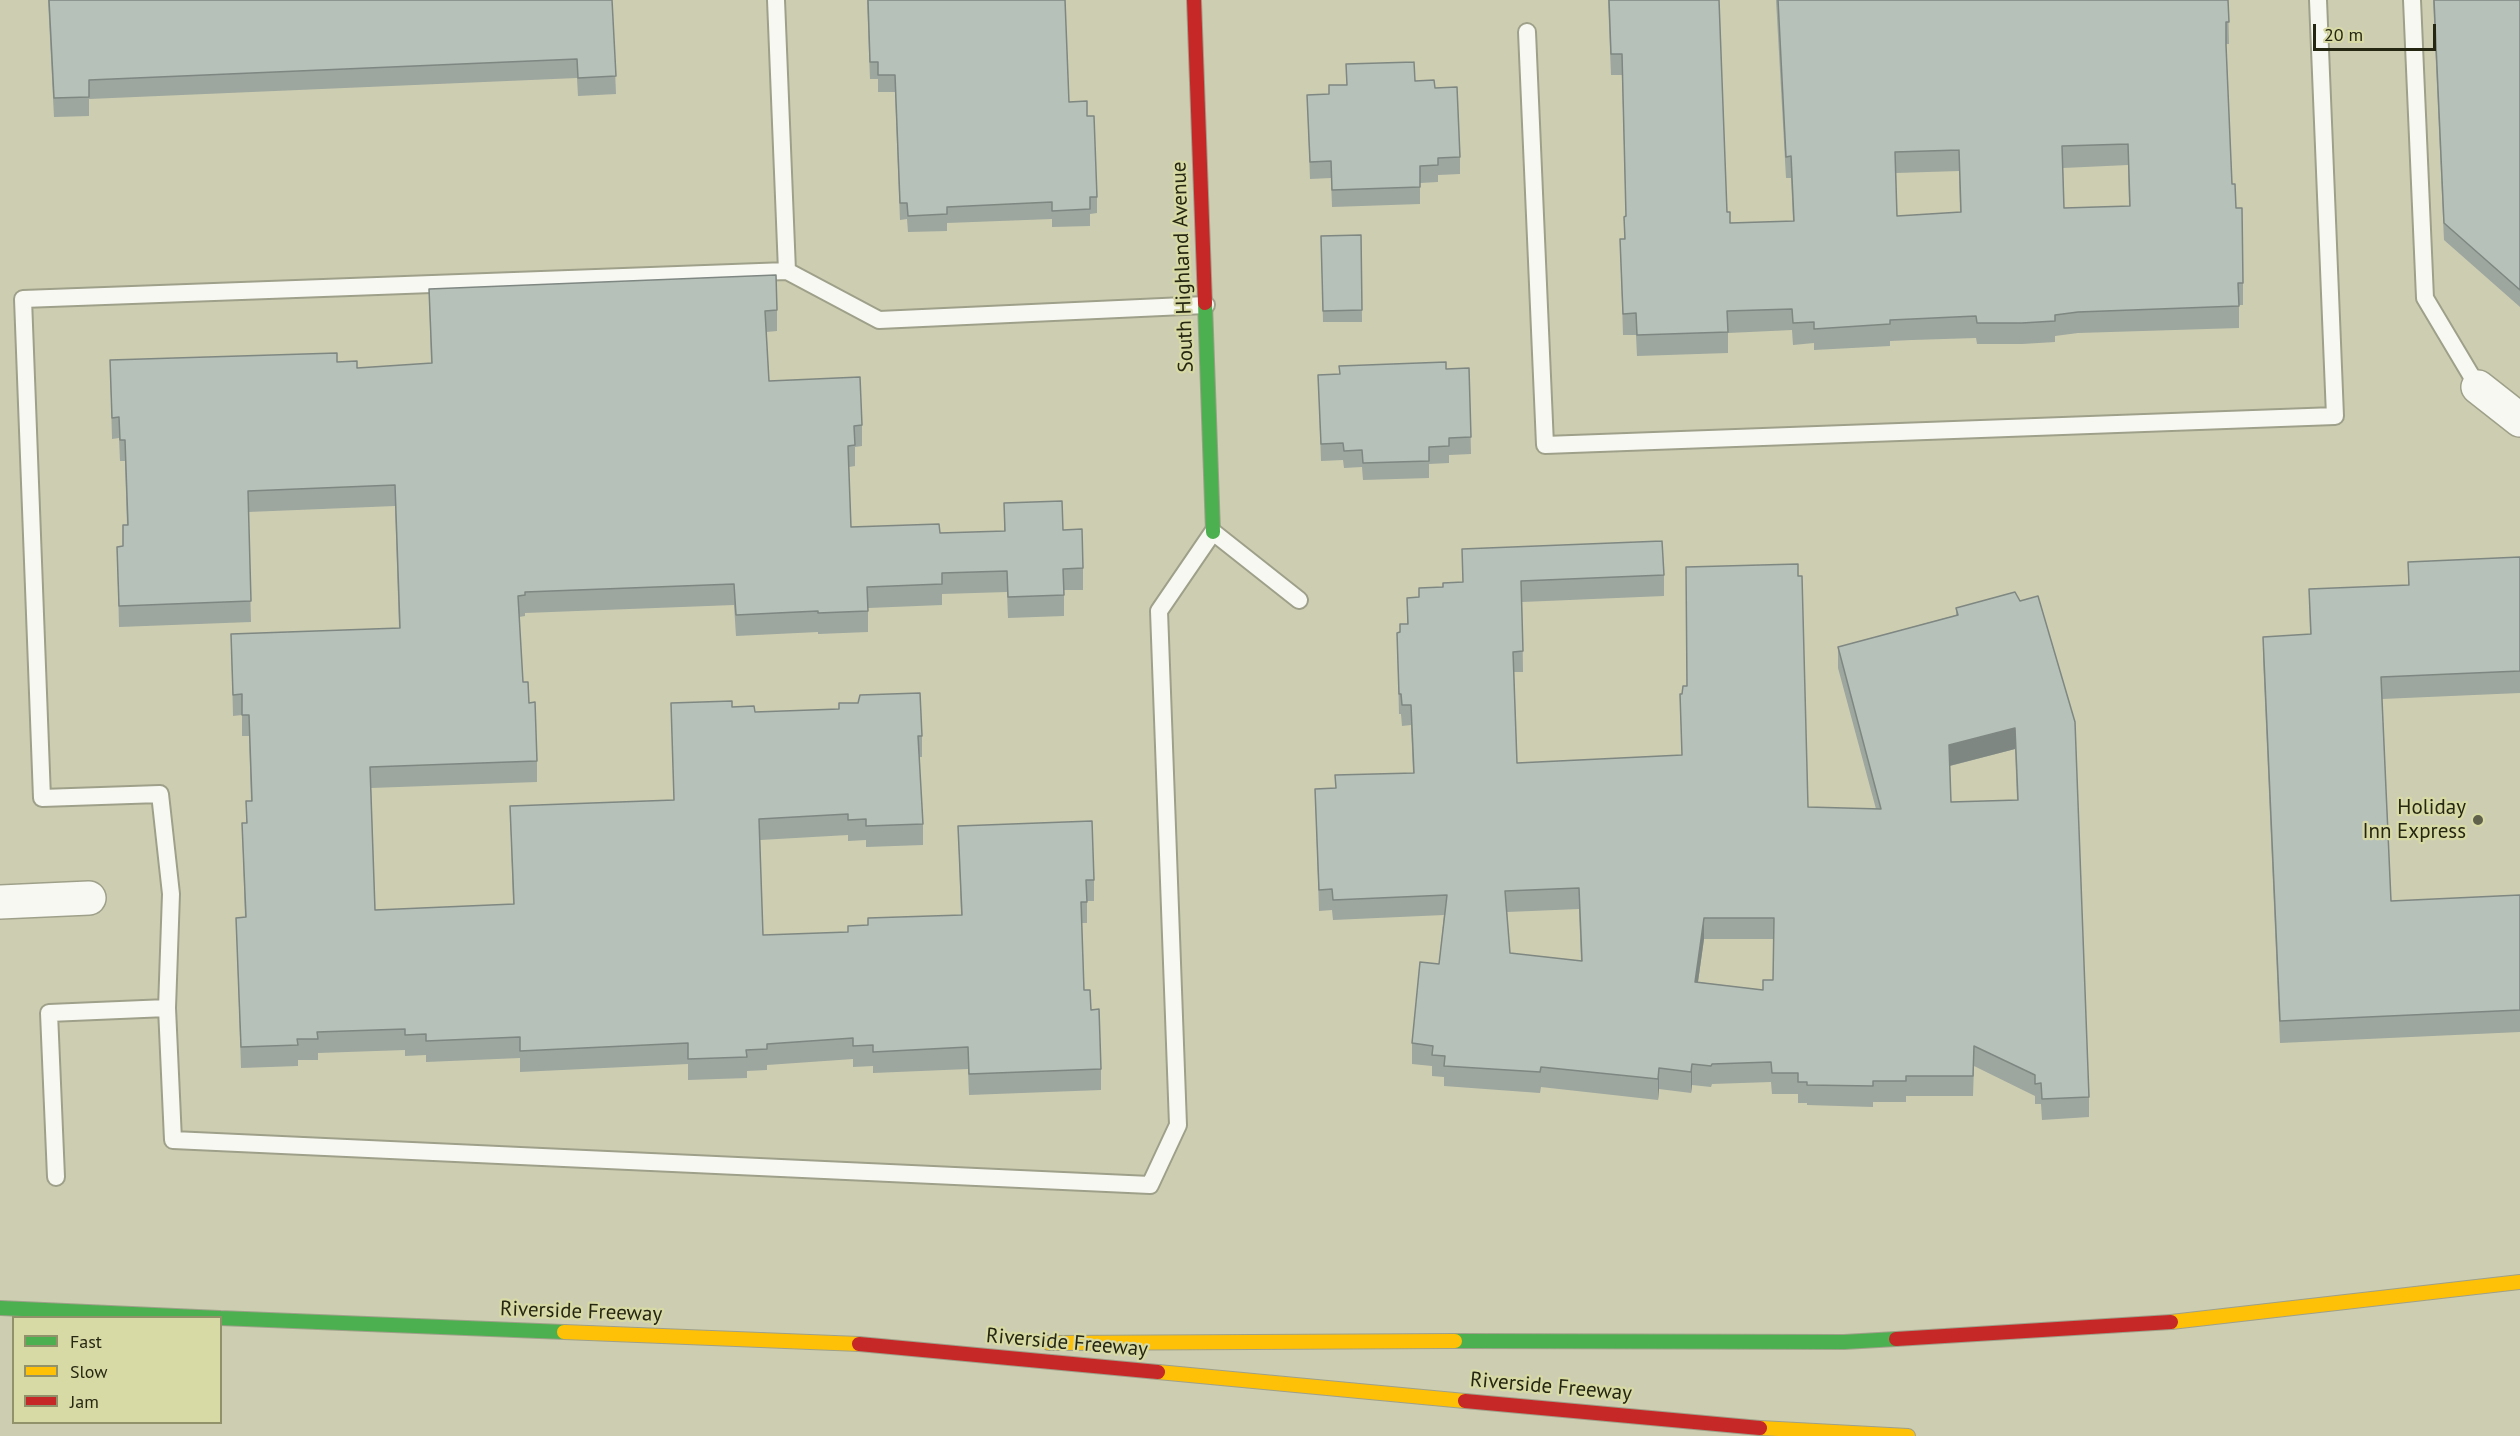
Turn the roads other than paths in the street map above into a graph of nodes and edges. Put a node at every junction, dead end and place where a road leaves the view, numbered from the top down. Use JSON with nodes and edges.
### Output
{"nodes":[{"id":1,"x":776,"y":0,"type":"edge"},
{"id":2,"x":1194,"y":0,"type":"edge"},
{"id":3,"x":2318,"y":0,"type":"edge"},
{"id":4,"x":2412,"y":0,"type":"edge"},
{"id":5,"x":1527,"y":32,"type":"dead end"},
{"id":6,"x":787,"y":271,"type":"junction"},
{"id":7,"x":1206,"y":305,"type":"junction"},
{"id":8,"x":2478,"y":387,"type":"joint"},
{"id":9,"x":2520,"y":420,"type":"edge"},
{"id":10,"x":1213,"y":532,"type":"junction"},
{"id":11,"x":1299,"y":600,"type":"dead end"},
{"id":12,"x":89,"y":898,"type":"dead end"},
{"id":13,"x":0,"y":902,"type":"edge"},
{"id":14,"x":167,"y":1008,"type":"junction"},
{"id":15,"x":56,"y":1178,"type":"dead end"},
{"id":16,"x":2520,"y":1282,"type":"edge"},
{"id":17,"x":0,"y":1308,"type":"edge"},
{"id":18,"x":176,"y":1316,"type":"edge"},
{"id":19,"x":222,"y":1318,"type":"edge"},
{"id":20,"x":1038,"y":1343,"type":"dead end"},
{"id":21,"x":858,"y":1344,"type":"junction"},
{"id":22,"x":1014,"y":1344,"type":"dead end"},
{"id":23,"x":1908,"y":1436,"type":"edge"}],
"edges":[{"from":1,"to":6,"type":"lane"},
{"from":2,"to":7,"type":"main road","name":"South Highland Avenue"},
{"from":3,"to":5,"type":"lane"},
{"from":4,"to":8,"type":"lane"},
{"from":6,"to":7,"type":"lane"},
{"from":6,"to":14,"type":"lane"},
{"from":7,"to":10,"type":"main road","name":"South Highland Avenue"},
{"from":8,"to":9,"type":"street"},
{"from":10,"to":11,"type":"lane"},
{"from":10,"to":14,"type":"lane"},
{"from":12,"to":13,"type":"street"},
{"from":14,"to":15,"type":"lane"},
{"from":16,"to":20,"type":"main road"},
{"from":17,"to":18,"type":"main road","name":"Riverside Freeway"},
{"from":19,"to":21,"type":"main road","name":"Riverside Freeway"},
{"from":21,"to":22,"type":"main road"},
{"from":21,"to":23,"type":"main road","name":"Riverside Freeway"}]}
